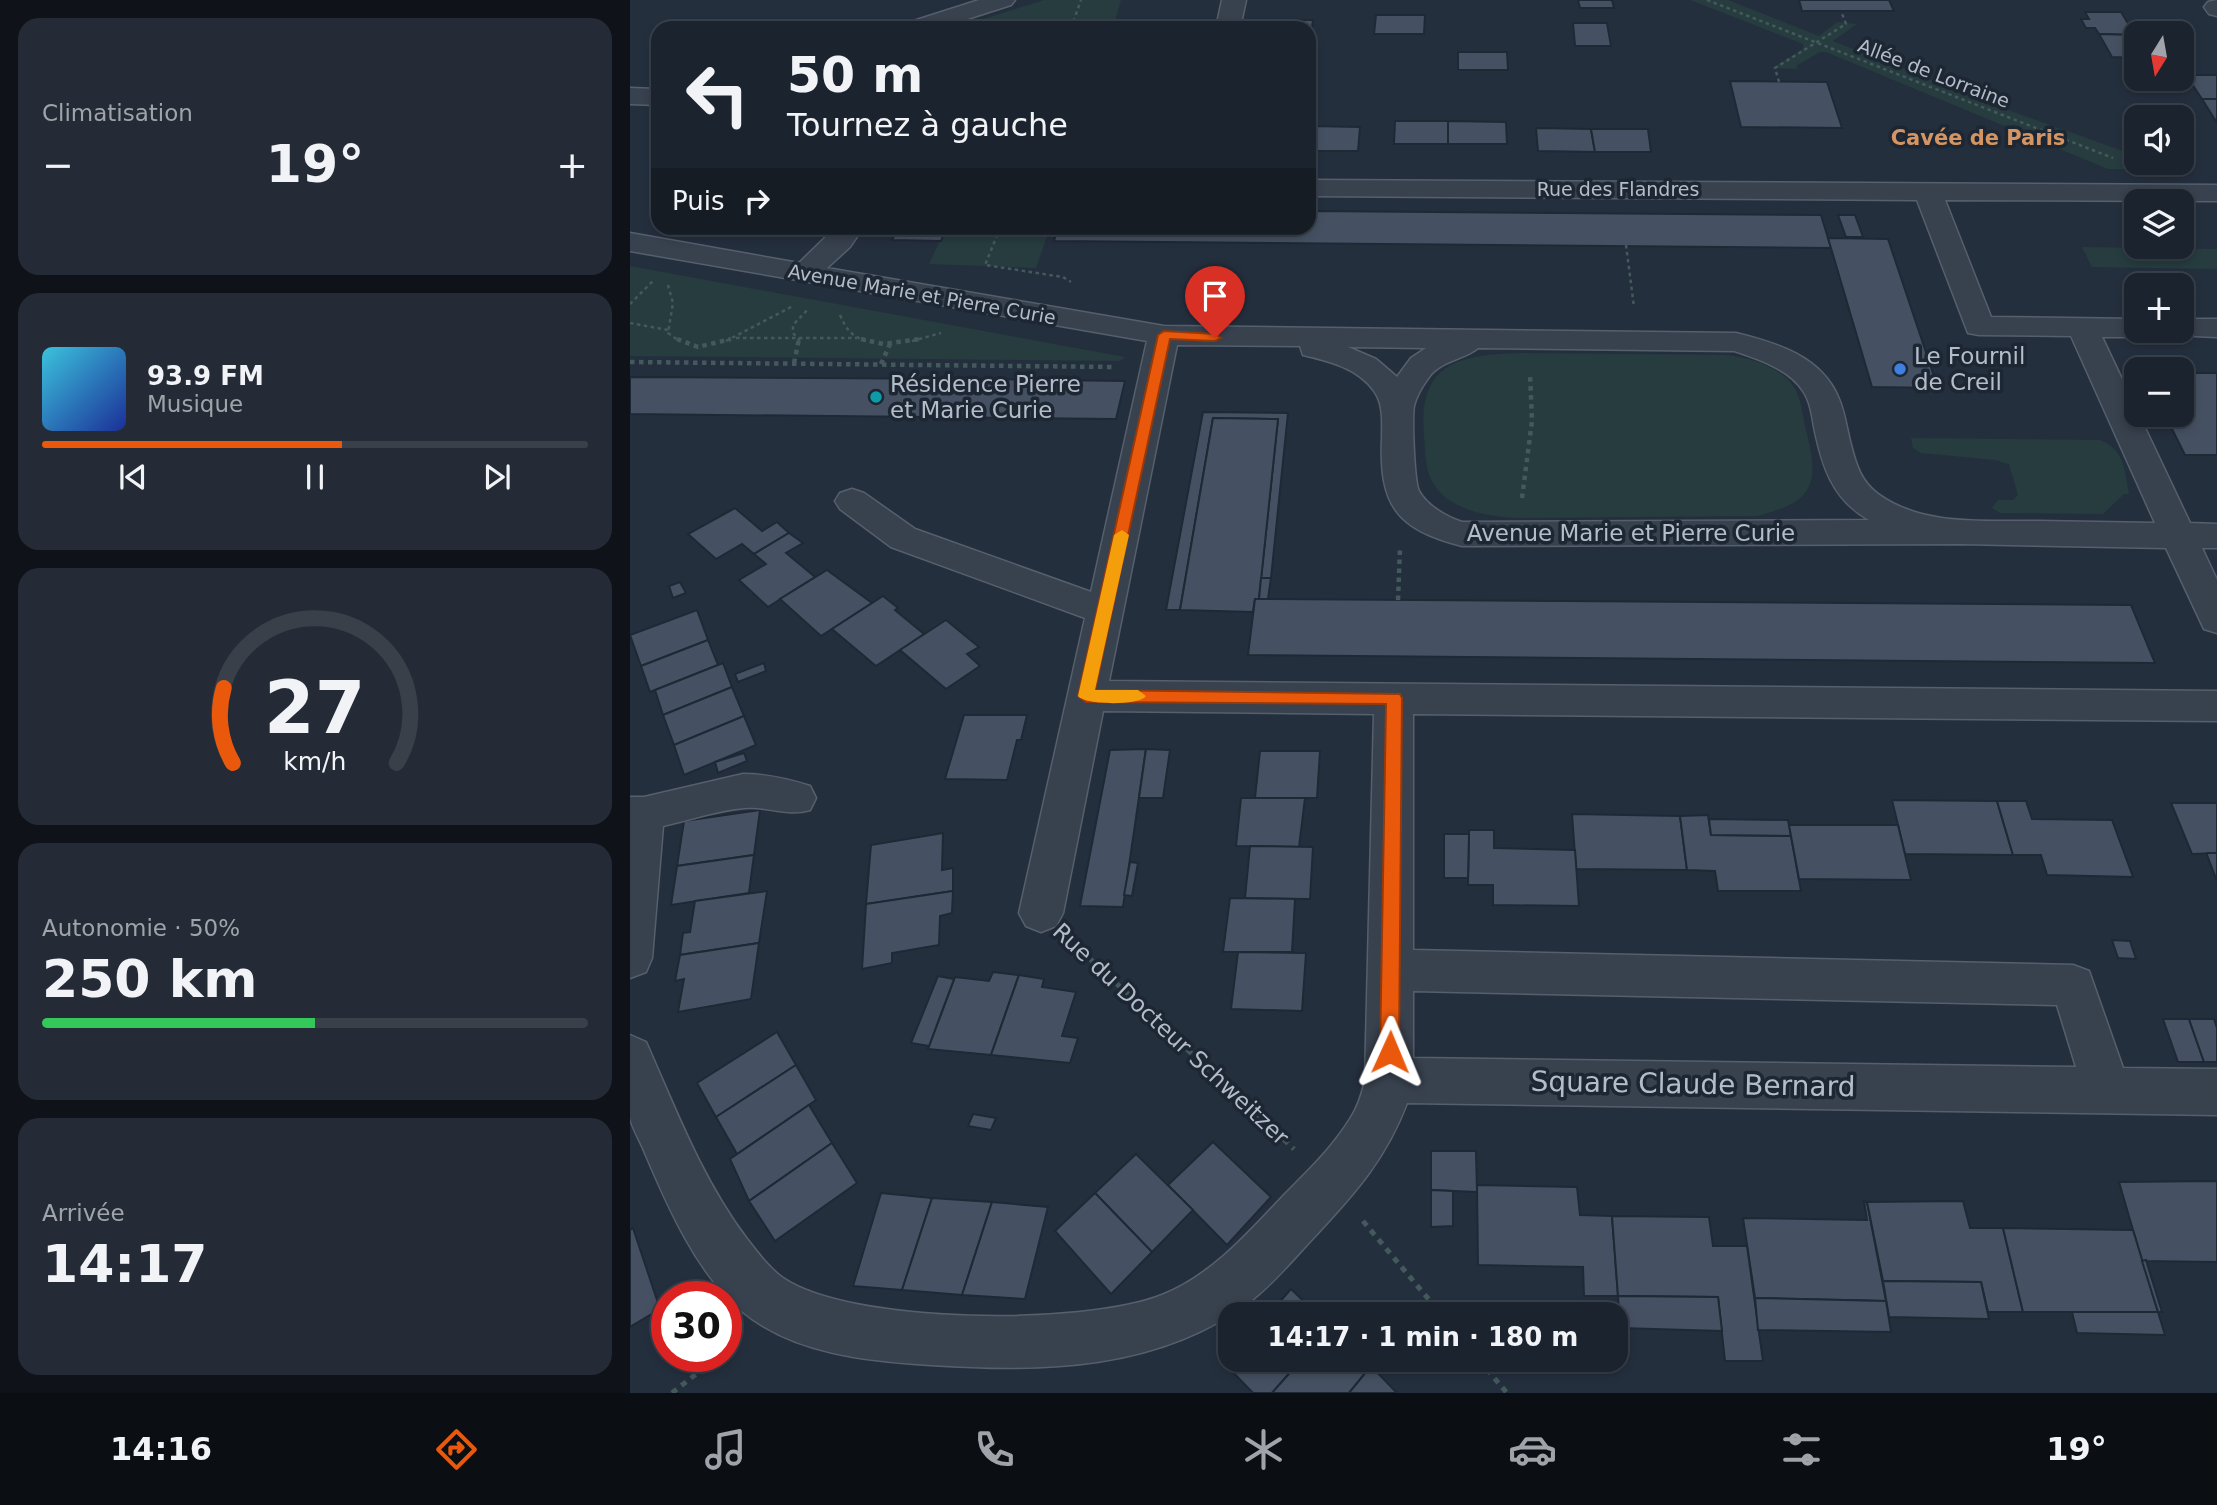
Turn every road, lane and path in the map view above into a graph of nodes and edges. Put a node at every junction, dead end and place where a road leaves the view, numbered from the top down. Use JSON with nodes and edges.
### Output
{"nodes":[{"id":1,"x":1003,"y":0,"type":"edge"},
{"id":2,"x":1081,"y":0,"type":"edge"},
{"id":3,"x":1234,"y":0,"type":"edge"},
{"id":4,"x":1707,"y":0,"type":"edge"},
{"id":5,"x":1841,"y":11,"type":"dead end"},
{"id":6,"x":941,"y":21,"type":"edge"},
{"id":7,"x":1074,"y":21,"type":"edge"},
{"id":8,"x":1229,"y":21,"type":"edge"},
{"id":9,"x":1816,"y":43,"type":"junction"},
{"id":10,"x":1779,"y":82,"type":"dead end"},
{"id":11,"x":630,"y":96,"type":"edge"},
{"id":12,"x":651,"y":97,"type":"edge"},
{"id":13,"x":1316,"y":188,"type":"edge"},
{"id":14,"x":2130,"y":189,"type":"edge"},
{"id":15,"x":1928,"y":191,"type":"junction"},
{"id":16,"x":2124,"y":193,"type":"edge"},
{"id":17,"x":2194,"y":193,"type":"edge"},
{"id":18,"x":2217,"y":193,"type":"edge"},
{"id":19,"x":844,"y":235,"type":"edge"},
{"id":20,"x":997,"y":235,"type":"edge"},
{"id":21,"x":630,"y":242,"type":"edge"},
{"id":22,"x":1626,"y":245,"type":"dead end"},
{"id":23,"x":1074,"y":283,"type":"dead end"},
{"id":24,"x":804,"y":287,"type":"junction"},
{"id":25,"x":818,"y":300,"type":"dead end"},
{"id":26,"x":630,"y":304,"type":"edge"},
{"id":27,"x":1634,"y":311,"type":"dead end"},
{"id":28,"x":840,"y":313,"type":"dead end"},
{"id":29,"x":630,"y":323,"type":"edge"},
{"id":30,"x":2082,"y":327,"type":"junction"},
{"id":31,"x":2124,"y":328,"type":"edge"},
{"id":32,"x":2194,"y":328,"type":"edge"},
{"id":33,"x":2217,"y":328,"type":"edge"},
{"id":34,"x":668,"y":330,"type":"junction"},
{"id":35,"x":948,"y":331,"type":"dead end"},
{"id":36,"x":736,"y":338,"type":"junction"},
{"id":37,"x":858,"y":338,"type":"junction"},
{"id":38,"x":1215,"y":338,"type":"junction"},
{"id":39,"x":1496,"y":339,"type":"junction"},
{"id":40,"x":800,"y":340,"type":"junction"},
{"id":41,"x":1529,"y":340,"type":"junction"},
{"id":42,"x":890,"y":344,"type":"junction"},
{"id":43,"x":1161,"y":351,"type":"junction"},
{"id":44,"x":630,"y":362,"type":"edge"},
{"id":45,"x":794,"y":363,"type":"junction"},
{"id":46,"x":881,"y":365,"type":"junction"},
{"id":47,"x":1397,"y":408,"type":"junction"},
{"id":48,"x":1843,"y":475,"type":"junction"},
{"id":49,"x":852,"y":501,"type":"dead end"},
{"id":50,"x":1961,"y":532,"type":"junction"},
{"id":51,"x":1780,"y":533,"type":"junction"},
{"id":52,"x":1521,"y":534,"type":"junction"},
{"id":53,"x":2177,"y":535,"type":"junction"},
{"id":54,"x":2217,"y":536,"type":"edge"},
{"id":55,"x":1400,"y":547,"type":"dead end"},
{"id":56,"x":1398,"y":600,"type":"dead end"},
{"id":57,"x":1105,"y":611,"type":"junction"},
{"id":58,"x":2217,"y":620,"type":"edge"},
{"id":59,"x":1086,"y":696,"type":"junction"},
{"id":60,"x":1394,"y":698,"type":"junction"},
{"id":61,"x":2217,"y":706,"type":"edge"},
{"id":62,"x":796,"y":798,"type":"dead end"},
{"id":63,"x":637,"y":814,"type":"edge"},
{"id":64,"x":1041,"y":913,"type":"joint"},
{"id":65,"x":630,"y":958,"type":"edge"},
{"id":66,"x":1391,"y":970,"type":"junction"},
{"id":67,"x":630,"y":1057,"type":"edge"},
{"id":68,"x":1389,"y":1080,"type":"junction"},
{"id":69,"x":2106,"y":1089,"type":"junction"},
{"id":70,"x":2217,"y":1092,"type":"edge"},
{"id":71,"x":1331,"y":1184,"type":"junction"},
{"id":72,"x":1431,"y":1302,"type":"edge"},
{"id":73,"x":699,"y":1372,"type":"edge"},
{"id":74,"x":1489,"y":1372,"type":"edge"},
{"id":75,"x":672,"y":1393,"type":"edge"},
{"id":76,"x":1507,"y":1393,"type":"edge"}],
"edges":[{"from":1,"to":6,"type":"street"},
{"from":2,"to":7,"type":"path"},
{"from":3,"to":8,"type":"street"},
{"from":4,"to":9,"type":"path","name":"Allée de Lorraine"},
{"from":5,"to":9,"type":"path"},
{"from":9,"to":10,"type":"path"},
{"from":9,"to":14,"type":"path","name":"Allée de Lorraine"},
{"from":11,"to":12,"type":"street"},
{"from":13,"to":15,"type":"street","name":"Rue des Flandres"},
{"from":15,"to":16,"type":"street","name":"Rue des Flandres"},
{"from":15,"to":30,"type":"street"},
{"from":17,"to":18,"type":"street","name":"Rue des Flandres"},
{"from":19,"to":24,"type":"street"},
{"from":20,"to":23,"type":"path"},
{"from":21,"to":24,"type":"street","name":"Avenue Marie et Pierre Curie"},
{"from":22,"to":27,"type":"path"},
{"from":24,"to":36,"type":"path"},
{"from":24,"to":43,"type":"street","name":"Avenue Marie et Pierre Curie"},
{"from":25,"to":40,"type":"path"},
{"from":26,"to":34,"type":"path"},
{"from":28,"to":37,"type":"path"},
{"from":29,"to":34,"type":"path"},
{"from":30,"to":31,"type":"street"},
{"from":30,"to":53,"type":"street"},
{"from":32,"to":33,"type":"street"},
{"from":34,"to":36,"type":"path"},
{"from":35,"to":42,"type":"path"},
{"from":36,"to":40,"type":"path"},
{"from":37,"to":40,"type":"path"},
{"from":37,"to":42,"type":"path"},
{"from":38,"to":39,"type":"street","name":"Avenue Marie et Pierre Curie"},
{"from":38,"to":43,"type":"street","name":"Avenue Marie et Pierre Curie"},
{"from":38,"to":47,"type":"street","name":"Avenue Marie et Pierre Curie"},
{"from":39,"to":41,"type":"street","name":"Avenue Marie et Pierre Curie"},
{"from":39,"to":47,"type":"street","name":"Avenue Marie et Pierre Curie"},
{"from":40,"to":45,"type":"path"},
{"from":41,"to":48,"type":"street","name":"Avenue Marie et Pierre Curie"},
{"from":41,"to":52,"type":"path"},
{"from":42,"to":46,"type":"path"},
{"from":43,"to":46,"type":"path"},
{"from":43,"to":57,"type":"street","name":"Rue du Docteur Schweitzer"},
{"from":44,"to":45,"type":"path"},
{"from":45,"to":46,"type":"path"},
{"from":47,"to":52,"type":"street","name":"Avenue Marie et Pierre Curie"},
{"from":48,"to":50,"type":"street","name":"Avenue Marie et Pierre Curie"},
{"from":48,"to":51,"type":"street"},
{"from":49,"to":57,"type":"street"},
{"from":50,"to":51,"type":"street","name":"Avenue Marie et Pierre Curie"},
{"from":50,"to":53,"type":"street","name":"Avenue Marie et Pierre Curie"},
{"from":51,"to":52,"type":"street","name":"Avenue Marie et Pierre Curie"},
{"from":53,"to":54,"type":"street","name":"Avenue Marie et Pierre Curie"},
{"from":53,"to":58,"type":"street"},
{"from":55,"to":56,"type":"path"},
{"from":57,"to":59,"type":"street","name":"Rue du Docteur Schweitzer"},
{"from":59,"to":60,"type":"street"},
{"from":59,"to":64,"type":"street","name":"Rue du Docteur Schweitzer"},
{"from":60,"to":61,"type":"street"},
{"from":60,"to":66,"type":"street"},
{"from":62,"to":63,"type":"street"},
{"from":63,"to":65,"type":"street"},
{"from":64,"to":71,"type":"path","name":"Rue du Docteur Schweitzer"},
{"from":66,"to":68,"type":"street"},
{"from":66,"to":69,"type":"street"},
{"from":67,"to":71,"type":"street"},
{"from":68,"to":69,"type":"street","name":"Square Claude Bernard"},
{"from":68,"to":71,"type":"street"},
{"from":69,"to":70,"type":"street","name":"Square Claude Bernard"},
{"from":71,"to":72,"type":"path","name":"Rue du Docteur Schweitzer"},
{"from":73,"to":75,"type":"path"},
{"from":74,"to":76,"type":"path"}]}
